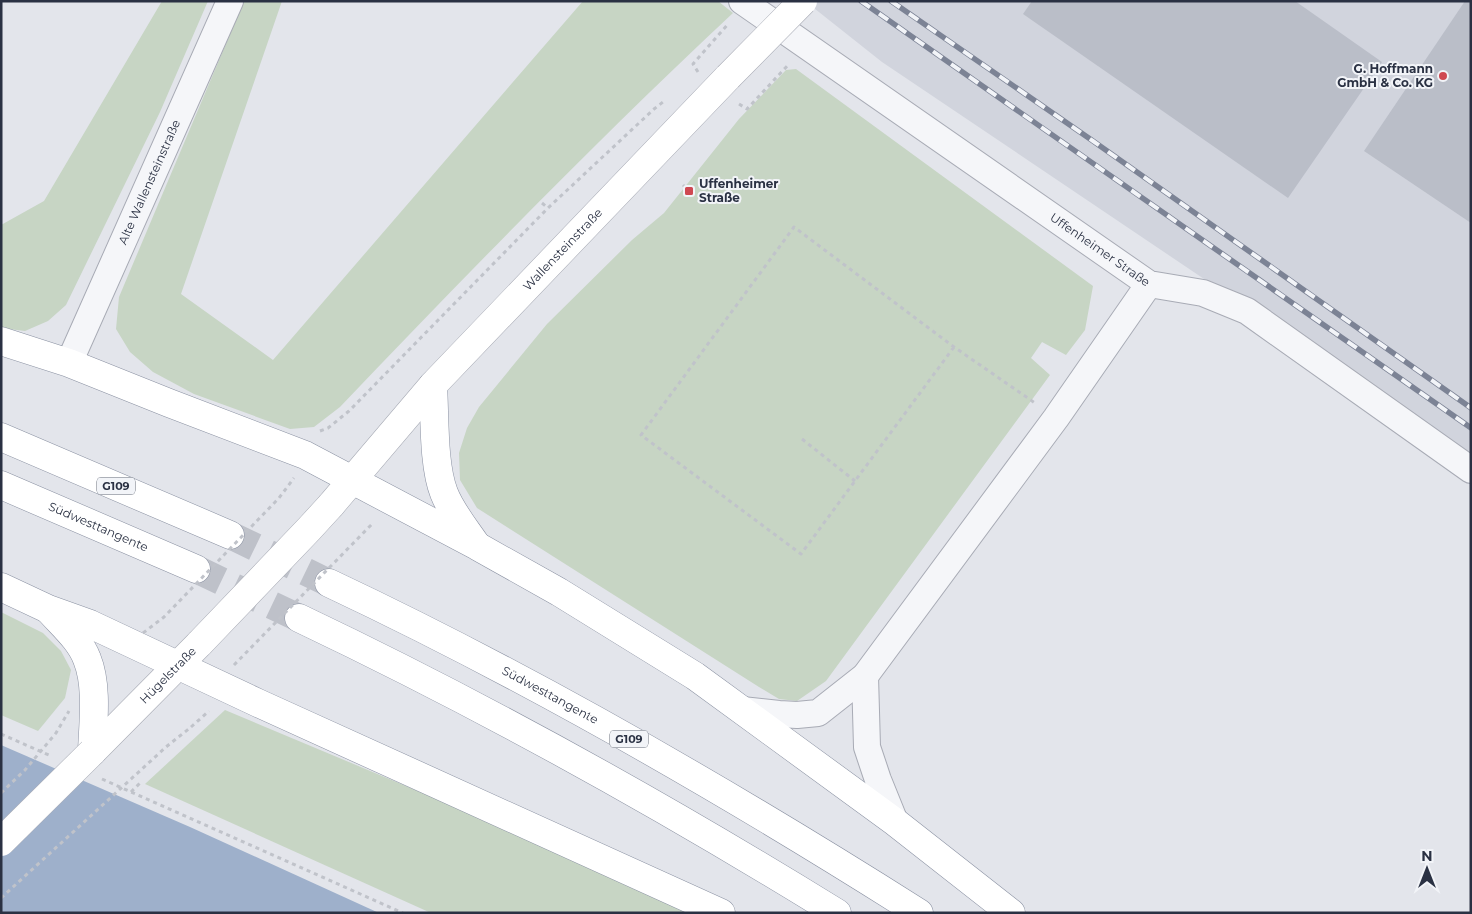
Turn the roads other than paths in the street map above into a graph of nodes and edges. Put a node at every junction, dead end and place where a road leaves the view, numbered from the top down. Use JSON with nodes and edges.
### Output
{"nodes":[{"id":1,"x":230,"y":1,"type":"edge"},
{"id":2,"x":802,"y":1,"type":"edge"},
{"id":3,"x":744,"y":3,"type":"edge"},
{"id":4,"x":1149,"y":284,"type":"junction"},
{"id":5,"x":1,"y":341,"type":"edge"},
{"id":6,"x":69,"y":363,"type":"junction"},
{"id":7,"x":433,"y":385,"type":"junction"},
{"id":8,"x":1,"y":437,"type":"edge"},
{"id":9,"x":1471,"y":470,"type":"edge"},
{"id":10,"x":353,"y":480,"type":"junction"},
{"id":11,"x":1,"y":485,"type":"edge"},
{"id":12,"x":331,"y":505,"type":"joint"},
{"id":13,"x":230,"y":535,"type":"tunnel mouth"},
{"id":14,"x":477,"y":546,"type":"junction"},
{"id":15,"x":196,"y":570,"type":"tunnel mouth"},
{"id":16,"x":329,"y":583,"type":"tunnel mouth"},
{"id":17,"x":1,"y":587,"type":"edge"},
{"id":18,"x":48,"y":609,"type":"junction"},
{"id":19,"x":299,"y":618,"type":"tunnel mouth"},
{"id":20,"x":178,"y":665,"type":"junction"},
{"id":21,"x":865,"y":676,"type":"junction"},
{"id":22,"x":742,"y":710,"type":"junction"},
{"id":23,"x":94,"y":764,"type":"junction"},
{"id":24,"x":895,"y":822,"type":"junction"},
{"id":25,"x":1,"y":842,"type":"edge"},
{"id":26,"x":721,"y":913,"type":"edge"},
{"id":27,"x":837,"y":913,"type":"edge"},
{"id":28,"x":919,"y":913,"type":"edge"},
{"id":29,"x":1011,"y":913,"type":"edge"}],
"edges":[{"from":1,"to":6,"type":"street","name":"Alte Wallensteinstraße"},
{"from":2,"to":7,"type":"main road","name":"Wallensteinstraße","bridge":true},
{"from":3,"to":4,"type":"street","name":"Uffenheimer Straße"},
{"from":4,"to":9,"type":"street","name":"Uffenheimer Straße"},
{"from":4,"to":21,"type":"street"},
{"from":5,"to":6,"type":"main road"},
{"from":6,"to":10,"type":"main road"},
{"from":7,"to":10,"type":"main road","name":"Wallensteinstraße"},
{"from":7,"to":14,"type":"main road"},
{"from":8,"to":13,"type":"main road","number":"G109"},
{"from":10,"to":12,"type":"main road","name":"Wallensteinstraße"},
{"from":10,"to":14,"type":"main road"},
{"from":11,"to":15,"type":"main road","name":"Südwesttangente"},
{"from":12,"to":20,"type":"main road","name":"Hügelstraße","bridge":true},
{"from":14,"to":22,"type":"main road"},
{"from":16,"to":28,"type":"main road","name":"Südwesttangente","number":"G109"},
{"from":17,"to":18,"type":"main road"},
{"from":18,"to":20,"type":"main road"},
{"from":18,"to":23,"type":"main road"},
{"from":19,"to":27,"type":"main road"},
{"from":20,"to":23,"type":"main road","name":"Hügelstraße"},
{"from":20,"to":26,"type":"main road"},
{"from":21,"to":22,"type":"street"},
{"from":21,"to":24,"type":"street"},
{"from":22,"to":24,"type":"main road"},
{"from":23,"to":25,"type":"main road","name":"Hügelstraße","bridge":true},
{"from":24,"to":29,"type":"main road"}]}
